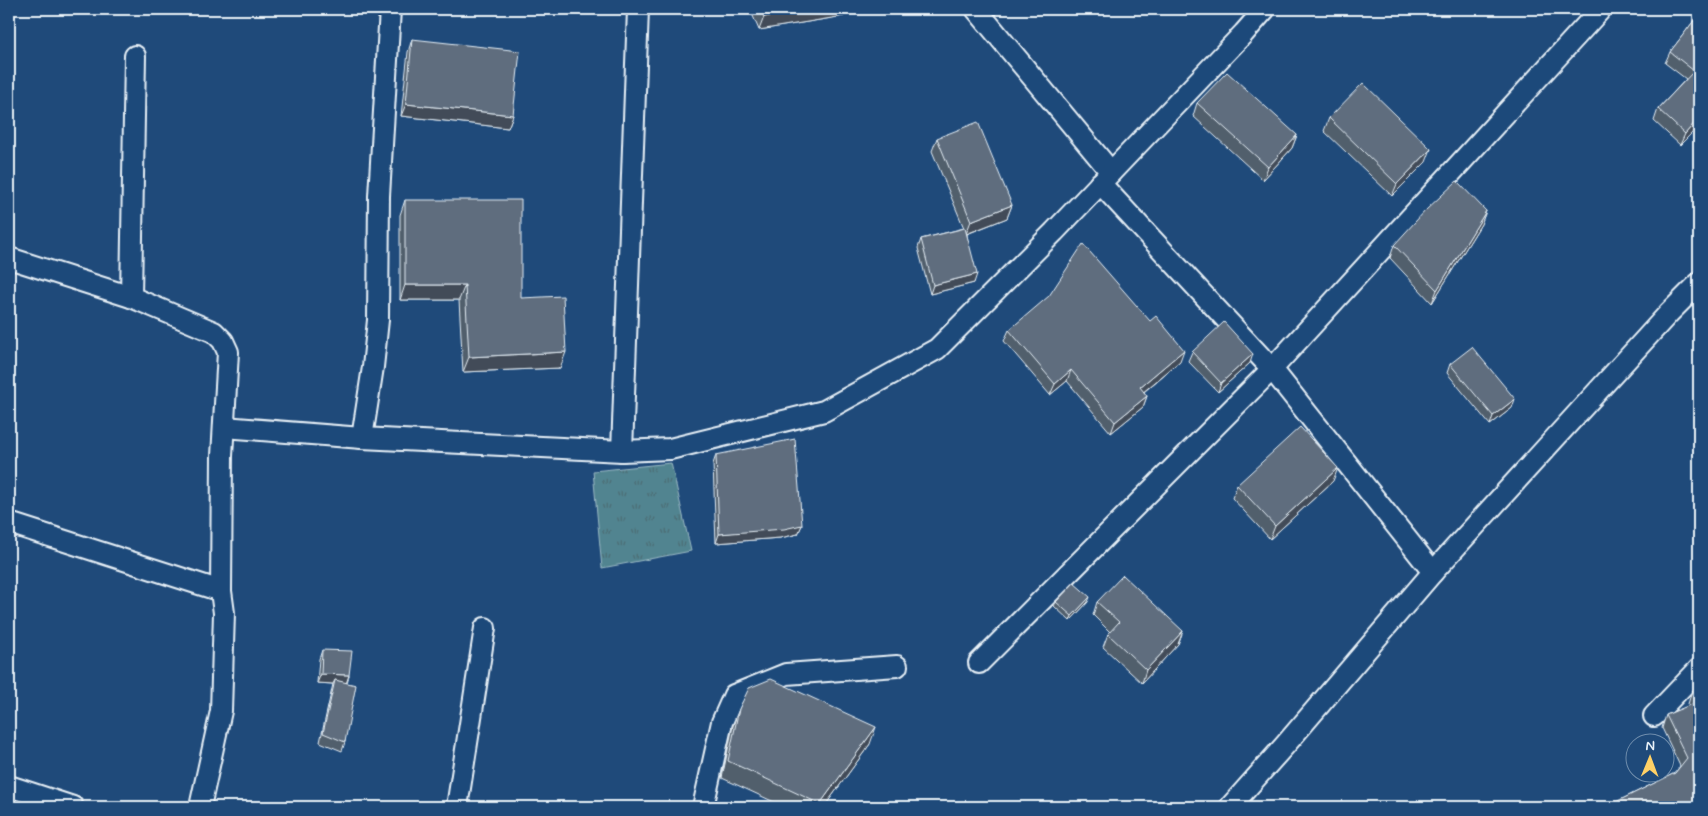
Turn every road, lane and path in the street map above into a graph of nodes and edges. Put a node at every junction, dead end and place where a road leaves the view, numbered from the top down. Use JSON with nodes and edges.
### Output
{"nodes":[{"id":1,"x":390,"y":9,"type":"edge"},
{"id":2,"x":638,"y":9,"type":"edge"},
{"id":3,"x":976,"y":9,"type":"edge"},
{"id":4,"x":1265,"y":9,"type":"edge"},
{"id":5,"x":1601,"y":9,"type":"edge"},
{"id":6,"x":135,"y":56,"type":"dead end"},
{"id":7,"x":1105,"y":178,"type":"junction"},
{"id":8,"x":9,"y":258,"type":"edge"},
{"id":9,"x":1699,"y":283,"type":"edge"},
{"id":10,"x":131,"y":297,"type":"junction"},
{"id":11,"x":1272,"y":368,"type":"junction"},
{"id":12,"x":224,"y":427,"type":"junction"},
{"id":13,"x":362,"y":438,"type":"junction"},
{"id":14,"x":622,"y":451,"type":"junction"},
{"id":15,"x":9,"y":524,"type":"edge"},
{"id":16,"x":1433,"y":572,"type":"junction"},
{"id":17,"x":221,"y":591,"type":"junction"},
{"id":18,"x":485,"y":628,"type":"dead end"},
{"id":19,"x":979,"y":663,"type":"dead end"},
{"id":20,"x":897,"y":666,"type":"dead end"},
{"id":21,"x":1699,"y":670,"type":"edge"},
{"id":22,"x":1654,"y":716,"type":"dead end"},
{"id":23,"x":9,"y":786,"type":"edge"},
{"id":24,"x":74,"y":807,"type":"edge"},
{"id":25,"x":200,"y":807,"type":"edge"},
{"id":26,"x":457,"y":807,"type":"edge"},
{"id":27,"x":703,"y":807,"type":"edge"},
{"id":28,"x":1230,"y":807,"type":"edge"}],
"edges":[{"from":1,"to":13,"type":"street"},
{"from":2,"to":14,"type":"street"},
{"from":3,"to":7,"type":"street"},
{"from":4,"to":7,"type":"street"},
{"from":5,"to":11,"type":"street"},
{"from":6,"to":10,"type":"street"},
{"from":7,"to":11,"type":"street"},
{"from":7,"to":14,"type":"street"},
{"from":8,"to":10,"type":"street"},
{"from":9,"to":16,"type":"street"},
{"from":10,"to":12,"type":"street"},
{"from":11,"to":16,"type":"street"},
{"from":11,"to":19,"type":"street"},
{"from":12,"to":13,"type":"street"},
{"from":12,"to":17,"type":"street"},
{"from":13,"to":14,"type":"street"},
{"from":15,"to":17,"type":"street"},
{"from":16,"to":28,"type":"street"},
{"from":17,"to":25,"type":"street"},
{"from":18,"to":26,"type":"street"},
{"from":20,"to":27,"type":"street"},
{"from":21,"to":22,"type":"street"},
{"from":23,"to":24,"type":"street"}]}
